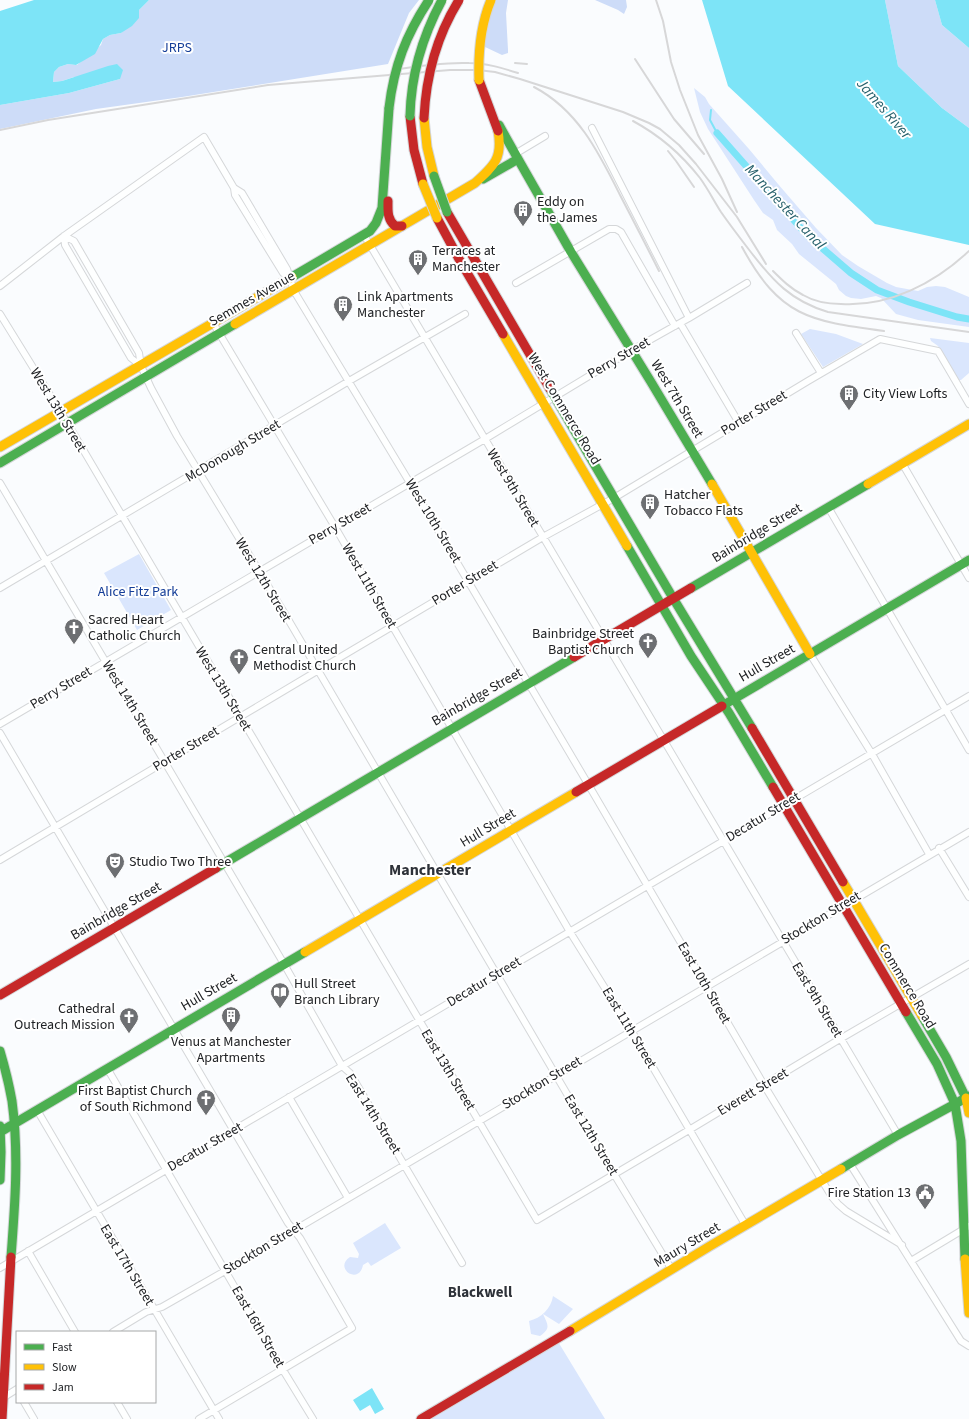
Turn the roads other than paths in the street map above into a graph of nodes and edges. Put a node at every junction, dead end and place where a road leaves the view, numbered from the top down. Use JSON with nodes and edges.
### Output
{"nodes":[{"id":1,"x":429,"y":0,"type":"edge"},
{"id":2,"x":442,"y":0,"type":"edge"},
{"id":3,"x":459,"y":0,"type":"edge"},
{"id":4,"x":491,"y":0,"type":"edge"},
{"id":5,"x":492,"y":112,"type":"junction"},
{"id":6,"x":592,"y":128,"type":"dead end"},
{"id":7,"x":545,"y":136,"type":"dead end"},
{"id":8,"x":517,"y":157,"type":"junction"},
{"id":9,"x":385,"y":171,"type":"junction"},
{"id":10,"x":475,"y":184,"type":"junction"},
{"id":11,"x":402,"y":226,"type":"junction"},
{"id":12,"x":364,"y":235,"type":"junction"},
{"id":13,"x":64,"y":236,"type":"junction"},
{"id":14,"x":370,"y":245,"type":"junction"},
{"id":15,"x":571,"y":252,"type":"junction"},
{"id":16,"x":289,"y":278,"type":"junction"},
{"id":17,"x":516,"y":283,"type":"dead end"},
{"id":18,"x":747,"y":283,"type":"dead end"},
{"id":19,"x":0,"y":286,"type":"edge"},
{"id":20,"x":294,"y":291,"type":"junction"},
{"id":21,"x":0,"y":314,"type":"edge"},
{"id":22,"x":465,"y":314,"type":"dead end"},
{"id":23,"x":689,"y":318,"type":"junction"},
{"id":24,"x":212,"y":323,"type":"junction"},
{"id":25,"x":678,"y":324,"type":"junction"},
{"id":26,"x":796,"y":333,"type":"dead end"},
{"id":27,"x":219,"y":334,"type":"junction"},
{"id":28,"x":425,"y":337,"type":"junction"},
{"id":29,"x":632,"y":350,"type":"junction"},
{"id":30,"x":141,"y":366,"type":"junction"},
{"id":31,"x":821,"y":373,"type":"junction"},
{"id":32,"x":146,"y":378,"type":"junction"},
{"id":33,"x":349,"y":381,"type":"junction"},
{"id":34,"x":554,"y":397,"type":"junction"},
{"id":35,"x":544,"y":403,"type":"junction"},
{"id":36,"x":969,"y":404,"type":"edge"},
{"id":37,"x":61,"y":413,"type":"junction"},
{"id":38,"x":739,"y":423,"type":"junction"},
{"id":39,"x":68,"y":424,"type":"junction"},
{"id":40,"x":969,"y":424,"type":"edge"},
{"id":41,"x":274,"y":426,"type":"junction"},
{"id":42,"x":485,"y":439,"type":"junction"},
{"id":43,"x":0,"y":447,"type":"edge"},
{"id":44,"x":692,"y":452,"type":"junction"},
{"id":45,"x":0,"y":463,"type":"edge"},
{"id":46,"x":902,"y":463,"type":"junction"},
{"id":47,"x":199,"y":471,"type":"junction"},
{"id":48,"x":0,"y":483,"type":"edge"},
{"id":49,"x":410,"y":483,"type":"junction"},
{"id":50,"x":614,"y":498,"type":"junction"},
{"id":51,"x":604,"y":504,"type":"junction"},
{"id":52,"x":828,"y":507,"type":"junction"},
{"id":53,"x":122,"y":516,"type":"junction"},
{"id":54,"x":335,"y":527,"type":"junction"},
{"id":55,"x":543,"y":537,"type":"junction"},
{"id":56,"x":752,"y":552,"type":"junction"},
{"id":57,"x":46,"y":561,"type":"junction"},
{"id":58,"x":965,"y":562,"type":"edge"},
{"id":59,"x":258,"y":572,"type":"junction"},
{"id":60,"x":969,"y":578,"type":"edge"},
{"id":61,"x":468,"y":581,"type":"junction"},
{"id":62,"x":0,"y":588,"type":"edge"},
{"id":63,"x":673,"y":598,"type":"junction"},
{"id":64,"x":661,"y":605,"type":"junction"},
{"id":65,"x":886,"y":609,"type":"junction"},
{"id":66,"x":181,"y":617,"type":"junction"},
{"id":67,"x":392,"y":626,"type":"junction"},
{"id":68,"x":603,"y":639,"type":"junction"},
{"id":69,"x":810,"y":654,"type":"junction"},
{"id":70,"x":105,"y":662,"type":"junction"},
{"id":71,"x":317,"y":671,"type":"junction"},
{"id":72,"x":528,"y":684,"type":"junction"},
{"id":73,"x":969,"y":696,"type":"edge"},
{"id":74,"x":734,"y":698,"type":"junction"},
{"id":75,"x":724,"y":704,"type":"junction"},
{"id":76,"x":945,"y":710,"type":"junction"},
{"id":77,"x":240,"y":717,"type":"junction"},
{"id":78,"x":0,"y":724,"type":"edge"},
{"id":79,"x":452,"y":728,"type":"junction"},
{"id":80,"x":0,"y":733,"type":"edge"},
{"id":81,"x":663,"y":740,"type":"junction"},
{"id":82,"x":969,"y":750,"type":"edge"},
{"id":83,"x":872,"y":754,"type":"junction"},
{"id":84,"x":164,"y":762,"type":"junction"},
{"id":85,"x":377,"y":773,"type":"junction"},
{"id":86,"x":588,"y":784,"type":"junction"},
{"id":87,"x":794,"y":799,"type":"junction"},
{"id":88,"x":784,"y":805,"type":"junction"},
{"id":89,"x":300,"y":819,"type":"junction"},
{"id":90,"x":55,"y":827,"type":"junction"},
{"id":91,"x":511,"y":830,"type":"junction"},
{"id":92,"x":969,"y":832,"type":"edge"},
{"id":93,"x":723,"y":841,"type":"junction"},
{"id":94,"x":939,"y":848,"type":"junction"},
{"id":95,"x":929,"y":854,"type":"junction"},
{"id":96,"x":0,"y":860,"type":"edge"},
{"id":97,"x":224,"y":863,"type":"junction"},
{"id":98,"x":437,"y":874,"type":"junction"},
{"id":99,"x":647,"y":886,"type":"junction"},
{"id":100,"x":969,"y":897,"type":"edge"},
{"id":101,"x":853,"y":899,"type":"junction"},
{"id":102,"x":843,"y":905,"type":"junction"},
{"id":103,"x":359,"y":920,"type":"junction"},
{"id":104,"x":115,"y":928,"type":"junction"},
{"id":105,"x":570,"y":932,"type":"junction"},
{"id":106,"x":782,"y":941,"type":"junction"},
{"id":107,"x":284,"y":964,"type":"junction"},
{"id":108,"x":969,"y":964,"type":"edge"},
{"id":109,"x":496,"y":975,"type":"junction"},
{"id":110,"x":707,"y":986,"type":"junction"},
{"id":111,"x":0,"y":995,"type":"edge"},
{"id":112,"x":912,"y":998,"type":"junction"},
{"id":113,"x":901,"y":1004,"type":"junction"},
{"id":114,"x":419,"y":1021,"type":"junction"},
{"id":115,"x":174,"y":1028,"type":"junction"},
{"id":116,"x":632,"y":1030,"type":"junction"},
{"id":117,"x":840,"y":1039,"type":"junction"},
{"id":118,"x":0,"y":1051,"type":"edge"},
{"id":119,"x":342,"y":1066,"type":"junction"},
{"id":120,"x":107,"y":1068,"type":"junction"},
{"id":121,"x":555,"y":1075,"type":"junction"},
{"id":122,"x":764,"y":1085,"type":"junction"},
{"id":123,"x":967,"y":1097,"type":"edge"},
{"id":124,"x":289,"y":1098,"type":"junction"},
{"id":125,"x":955,"y":1104,"type":"junction"},
{"id":126,"x":37,"y":1110,"type":"junction"},
{"id":127,"x":969,"y":1113,"type":"edge"},
{"id":128,"x":478,"y":1121,"type":"junction"},
{"id":129,"x":15,"y":1123,"type":"junction"},
{"id":130,"x":0,"y":1125,"type":"edge"},
{"id":131,"x":233,"y":1130,"type":"junction"},
{"id":132,"x":689,"y":1130,"type":"junction"},
{"id":133,"x":0,"y":1132,"type":"edge"},
{"id":134,"x":898,"y":1135,"type":"junction"},
{"id":135,"x":850,"y":1164,"type":"junction"},
{"id":136,"x":404,"y":1165,"type":"junction"},
{"id":137,"x":166,"y":1169,"type":"junction"},
{"id":138,"x":614,"y":1174,"type":"junction"},
{"id":139,"x":0,"y":1180,"type":"edge"},
{"id":140,"x":822,"y":1181,"type":"junction"},
{"id":141,"x":348,"y":1198,"type":"junction"},
{"id":142,"x":96,"y":1211,"type":"junction"},
{"id":143,"x":537,"y":1220,"type":"joint"},
{"id":144,"x":746,"y":1226,"type":"junction"},
{"id":145,"x":967,"y":1228,"type":"edge"},
{"id":146,"x":293,"y":1230,"type":"junction"},
{"id":147,"x":902,"y":1246,"type":"junction"},
{"id":148,"x":28,"y":1251,"type":"junction"},
{"id":149,"x":11,"y":1261,"type":"junction"},
{"id":150,"x":911,"y":1261,"type":"junction"},
{"id":151,"x":462,"y":1263,"type":"dead end"},
{"id":152,"x":0,"y":1268,"type":"edge"},
{"id":153,"x":672,"y":1270,"type":"junction"},
{"id":154,"x":225,"y":1271,"type":"junction"},
{"id":155,"x":154,"y":1310,"type":"junction"},
{"id":156,"x":969,"y":1313,"type":"edge"},
{"id":157,"x":74,"y":1331,"type":"edge"},
{"id":158,"x":115,"y":1331,"type":"edge"},
{"id":159,"x":969,"y":1346,"type":"edge"},
{"id":160,"x":283,"y":1370,"type":"junction"},
{"id":161,"x":16,"y":1391,"type":"edge"},
{"id":162,"x":1,"y":1399,"type":"edge"},
{"id":163,"x":25,"y":1403,"type":"edge"},
{"id":164,"x":118,"y":1403,"type":"edge"},
{"id":165,"x":214,"y":1410,"type":"junction"},
{"id":166,"x":2,"y":1419,"type":"edge"},
{"id":167,"x":34,"y":1419,"type":"edge"},
{"id":168,"x":127,"y":1419,"type":"edge"},
{"id":169,"x":199,"y":1419,"type":"edge"},
{"id":170,"x":219,"y":1419,"type":"edge"},
{"id":171,"x":313,"y":1419,"type":"edge"},
{"id":172,"x":421,"y":1419,"type":"edge"}],
"edges":[{"from":1,"to":9,"type":"main road","bridge":true},
{"from":2,"to":35,"type":"main road","name":"West Commerce Road","bridge":true},
{"from":3,"to":34,"type":"main road","name":"West Commerce Road","bridge":true},
{"from":4,"to":5,"type":"main road","bridge":true},
{"from":5,"to":8,"type":"main road","name":"West 7th Street"},
{"from":5,"to":10,"type":"main road"},
{"from":6,"to":23,"type":"street"},
{"from":7,"to":8,"type":"street"},
{"from":8,"to":10,"type":"main road","name":"Semmes Avenue"},
{"from":8,"to":15,"type":"main road","name":"West 7th Street"},
{"from":9,"to":11,"type":"main road"},
{"from":9,"to":12,"type":"main road"},
{"from":10,"to":11,"type":"main road","name":"Semmes Avenue"},
{"from":11,"to":14,"type":"main road","name":"Semmes Avenue"},
{"from":12,"to":14,"type":"street","name":"West 9th Street"},
{"from":12,"to":16,"type":"main road","name":"Semmes Avenue"},
{"from":13,"to":16,"type":"street","name":"West 10th Street"},
{"from":13,"to":19,"type":"street"},
{"from":13,"to":30,"type":"street","name":"West 12th Street"},
{"from":13,"to":30,"type":"street","name":"West 12th Street"},
{"from":14,"to":20,"type":"main road","name":"Semmes Avenue"},
{"from":14,"to":28,"type":"street","name":"West 9th Street"},
{"from":15,"to":17,"type":"street"},
{"from":15,"to":25,"type":"street"},
{"from":15,"to":29,"type":"main road","name":"West 7th Street"},
{"from":16,"to":20,"type":"street","name":"West 10th Street"},
{"from":16,"to":24,"type":"main road","name":"Semmes Avenue"},
{"from":18,"to":23,"type":"street","name":"Perry Street"},
{"from":20,"to":27,"type":"main road","name":"Semmes Avenue"},
{"from":20,"to":33,"type":"street","name":"West 10th Street"},
{"from":21,"to":37,"type":"street","name":"West 13th Street"},
{"from":22,"to":28,"type":"street","name":"McDonough Street"},
{"from":23,"to":25,"type":"street","name":"Perry Street"},
{"from":24,"to":27,"type":"street","name":"West 11th Street"},
{"from":24,"to":30,"type":"main road","name":"Semmes Avenue"},
{"from":25,"to":29,"type":"street","name":"Perry Street"},
{"from":25,"to":38,"type":"street"},
{"from":26,"to":31,"type":"street"},
{"from":27,"to":32,"type":"main road","name":"Semmes Avenue"},
{"from":27,"to":41,"type":"street","name":"West 11th Street"},
{"from":28,"to":33,"type":"street","name":"McDonough Street"},
{"from":28,"to":42,"type":"street","name":"West 9th Street"},
{"from":29,"to":34,"type":"street","name":"Perry Street"},
{"from":29,"to":44,"type":"main road","name":"West 7th Street"},
{"from":30,"to":32,"type":"street","name":"West 12th Street"},
{"from":30,"to":37,"type":"main road","name":"Semmes Avenue"},
{"from":31,"to":36,"type":"street","name":"Porter Street"},
{"from":31,"to":38,"type":"street","name":"Porter Street"},
{"from":32,"to":39,"type":"main road","name":"Semmes Avenue"},
{"from":32,"to":47,"type":"street","name":"West 12th Street"},
{"from":33,"to":41,"type":"street","name":"McDonough Street"},
{"from":33,"to":49,"type":"street","name":"West 10th Street"},
{"from":34,"to":35,"type":"street","name":"Perry Street"},
{"from":34,"to":50,"type":"main road","name":"West Commerce Road"},
{"from":35,"to":42,"type":"street","name":"Perry Street"},
{"from":35,"to":51,"type":"main road","name":"West Commerce Road"},
{"from":37,"to":39,"type":"street","name":"West 13th Street"},
{"from":37,"to":43,"type":"main road","name":"Semmes Avenue"},
{"from":38,"to":44,"type":"street","name":"Porter Street"},
{"from":39,"to":45,"type":"main road","name":"Semmes Avenue"},
{"from":39,"to":53,"type":"street","name":"West 13th Street"},
{"from":40,"to":46,"type":"main road","name":"Bainbridge Street"},
{"from":41,"to":47,"type":"street","name":"McDonough Street"},
{"from":41,"to":54,"type":"street","name":"West 11th Street"},
{"from":42,"to":49,"type":"street","name":"Perry Street"},
{"from":42,"to":55,"type":"street","name":"West 9th Street"},
{"from":44,"to":50,"type":"street","name":"Porter Street"},
{"from":44,"to":56,"type":"main road","name":"West 7th Street"},
{"from":46,"to":52,"type":"main road","name":"Bainbridge Street"},
{"from":46,"to":58,"type":"street"},
{"from":47,"to":53,"type":"street","name":"McDonough Street"},
{"from":47,"to":59,"type":"street","name":"West 12th Street"},
{"from":48,"to":57,"type":"street","name":"West 14th Street"},
{"from":49,"to":54,"type":"street","name":"Perry Street"},
{"from":49,"to":61,"type":"street","name":"West 10th Street"},
{"from":50,"to":51,"type":"street","name":"Porter Street"},
{"from":50,"to":63,"type":"main road","name":"West Commerce Road"},
{"from":51,"to":55,"type":"street","name":"Porter Street"},
{"from":51,"to":64,"type":"main road","name":"West Commerce Road"},
{"from":52,"to":56,"type":"main road","name":"Bainbridge Street"},
{"from":52,"to":65,"type":"street"},
{"from":53,"to":57,"type":"street","name":"McDonough Street"},
{"from":53,"to":66,"type":"street","name":"West 13th Street"},
{"from":54,"to":59,"type":"street","name":"Perry Street"},
{"from":54,"to":67,"type":"street","name":"West 11th Street"},
{"from":55,"to":61,"type":"street","name":"Porter Street"},
{"from":55,"to":68,"type":"street","name":"West 9th Street"},
{"from":56,"to":63,"type":"main road","name":"Bainbridge Street"},
{"from":56,"to":69,"type":"main road","name":"West 7th Street"},
{"from":57,"to":62,"type":"street","name":"McDonough Street"},
{"from":57,"to":70,"type":"street","name":"West 14th Street"},
{"from":58,"to":60,"type":"street"},
{"from":58,"to":65,"type":"main road","name":"Hull Street"},
{"from":59,"to":66,"type":"street","name":"Perry Street"},
{"from":59,"to":71,"type":"street","name":"West 12th Street"},
{"from":61,"to":67,"type":"street","name":"Porter Street"},
{"from":61,"to":72,"type":"street","name":"West 10th Street"},
{"from":63,"to":64,"type":"main road","name":"Bainbridge Street"},
{"from":63,"to":74,"type":"main road","name":"West Commerce Road"},
{"from":64,"to":68,"type":"main road","name":"Bainbridge Street"},
{"from":64,"to":75,"type":"main road","name":"West Commerce Road"},
{"from":65,"to":69,"type":"main road","name":"Hull Street"},
{"from":65,"to":76,"type":"street"},
{"from":66,"to":70,"type":"street","name":"Perry Street"},
{"from":66,"to":77,"type":"street","name":"West 13th Street"},
{"from":67,"to":71,"type":"street","name":"Porter Street"},
{"from":67,"to":79,"type":"street","name":"West 11th Street"},
{"from":68,"to":72,"type":"main road","name":"Bainbridge Street"},
{"from":68,"to":81,"type":"street","name":"West 9th Street"},
{"from":69,"to":74,"type":"main road","name":"Hull Street"},
{"from":69,"to":83,"type":"street"},
{"from":70,"to":78,"type":"street","name":"Perry Street"},
{"from":70,"to":84,"type":"street","name":"West 14th Street"},
{"from":71,"to":77,"type":"street","name":"Porter Street"},
{"from":71,"to":85,"type":"street","name":"West 12th Street"},
{"from":72,"to":79,"type":"main road","name":"Bainbridge Street"},
{"from":72,"to":86,"type":"street","name":"West 10th Street"},
{"from":73,"to":76,"type":"street","name":"Decatur Street"},
{"from":74,"to":75,"type":"main road","name":"Hull Street"},
{"from":74,"to":87,"type":"main road","name":"Commerce Road"},
{"from":75,"to":81,"type":"main road","name":"Hull Street"},
{"from":75,"to":88,"type":"main road","name":"Commerce Road"},
{"from":76,"to":82,"type":"street"},
{"from":76,"to":83,"type":"street","name":"Decatur Street"},
{"from":77,"to":84,"type":"street","name":"Porter Street"},
{"from":77,"to":89,"type":"street","name":"West 13th Street"},
{"from":79,"to":85,"type":"main road","name":"Bainbridge Street"},
{"from":79,"to":91,"type":"street","name":"West 11th Street"},
{"from":80,"to":90,"type":"street"},
{"from":81,"to":86,"type":"main road","name":"Hull Street"},
{"from":81,"to":93,"type":"street","name":"East 9th Street"},
{"from":83,"to":87,"type":"street","name":"Decatur Street"},
{"from":83,"to":95,"type":"street"},
{"from":84,"to":90,"type":"street","name":"Porter Street"},
{"from":84,"to":97,"type":"street","name":"West 14th Street"},
{"from":85,"to":89,"type":"main road","name":"Bainbridge Street"},
{"from":85,"to":98,"type":"street","name":"West 12th Street"},
{"from":86,"to":91,"type":"main road","name":"Hull Street"},
{"from":86,"to":99,"type":"street","name":"East 10th Street"},
{"from":87,"to":88,"type":"street","name":"Decatur Street"},
{"from":87,"to":101,"type":"main road","name":"Commerce Road"},
{"from":88,"to":93,"type":"street","name":"Decatur Street"},
{"from":88,"to":102,"type":"main road","name":"Commerce Road"},
{"from":89,"to":97,"type":"main road","name":"Bainbridge Street"},
{"from":89,"to":103,"type":"street","name":"West 13th Street"},
{"from":90,"to":96,"type":"street","name":"Porter Street"},
{"from":90,"to":104,"type":"street"},
{"from":91,"to":98,"type":"main road","name":"Hull Street"},
{"from":91,"to":105,"type":"street","name":"East 11th Street"},
{"from":92,"to":94,"type":"street","name":"Stockton Street"},
{"from":93,"to":99,"type":"street","name":"Decatur Street"},
{"from":93,"to":106,"type":"street","name":"East 9th Street"},
{"from":94,"to":95,"type":"street","name":"Stockton Street"},
{"from":94,"to":100,"type":"street"},
{"from":95,"to":101,"type":"street","name":"Stockton Street"},
{"from":97,"to":104,"type":"main road","name":"Bainbridge Street"},
{"from":97,"to":107,"type":"street","name":"West 14th Street"},
{"from":98,"to":103,"type":"main road","name":"Hull Street"},
{"from":98,"to":109,"type":"street","name":"East 12th Street"},
{"from":99,"to":105,"type":"street","name":"Decatur Street"},
{"from":99,"to":110,"type":"street","name":"East 10th Street"},
{"from":101,"to":102,"type":"street","name":"Stockton Street"},
{"from":101,"to":112,"type":"main road","name":"Commerce Road"},
{"from":102,"to":106,"type":"street","name":"Stockton Street"},
{"from":102,"to":113,"type":"main road","name":"Commerce Road"},
{"from":103,"to":107,"type":"main road","name":"Hull Street"},
{"from":103,"to":114,"type":"street","name":"East 13th Street"},
{"from":104,"to":111,"type":"main road","name":"Bainbridge Street"},
{"from":104,"to":115,"type":"street"},
{"from":105,"to":109,"type":"street","name":"Decatur Street"},
{"from":105,"to":116,"type":"street","name":"East 11th Street"},
{"from":106,"to":110,"type":"street","name":"Stockton Street"},
{"from":106,"to":117,"type":"street","name":"East 9th Street"},
{"from":107,"to":115,"type":"main road","name":"Hull Street"},
{"from":107,"to":119,"type":"street","name":"East 14th Street"},
{"from":108,"to":112,"type":"street","name":"Everett Street"},
{"from":109,"to":114,"type":"street","name":"Decatur Street"},
{"from":109,"to":121,"type":"street","name":"East 12th Street"},
{"from":110,"to":116,"type":"street","name":"Stockton Street"},
{"from":110,"to":122,"type":"street","name":"East 10th Street"},
{"from":112,"to":113,"type":"street","name":"Everett Street"},
{"from":112,"to":123,"type":"main road","name":"Commerce Road"},
{"from":113,"to":117,"type":"street","name":"Everett Street"},
{"from":113,"to":125,"type":"main road","name":"Commerce Road"},
{"from":114,"to":119,"type":"street","name":"Decatur Street"},
{"from":114,"to":128,"type":"street","name":"East 13th Street"},
{"from":115,"to":120,"type":"main road","name":"Hull Street"},
{"from":115,"to":131,"type":"street"},
{"from":116,"to":121,"type":"street","name":"Stockton Street"},
{"from":116,"to":132,"type":"street","name":"East 11th Street"},
{"from":117,"to":122,"type":"street","name":"Everett Street"},
{"from":117,"to":134,"type":"street","name":"East 9th Street"},
{"from":118,"to":129,"type":"main road"},
{"from":119,"to":124,"type":"street","name":"Decatur Street"},
{"from":119,"to":136,"type":"street","name":"East 14th Street"},
{"from":120,"to":126,"type":"main road","name":"Hull Street"},
{"from":120,"to":137,"type":"street","name":"East 16th Street"},
{"from":121,"to":128,"type":"street","name":"Stockton Street"},
{"from":121,"to":138,"type":"street","name":"East 12th Street"},
{"from":122,"to":132,"type":"street","name":"Everett Street"},
{"from":122,"to":140,"type":"street","name":"East 10th Street"},
{"from":123,"to":125,"type":"main road","name":"Maury Street"},
{"from":123,"to":127,"type":"main road","name":"Commerce Road"},
{"from":124,"to":131,"type":"street","name":"Decatur Street"},
{"from":124,"to":141,"type":"street"},
{"from":125,"to":134,"type":"main road","name":"Maury Street"},
{"from":125,"to":145,"type":"main road","name":"Commerce Road"},
{"from":126,"to":129,"type":"main road","name":"Hull Street"},
{"from":126,"to":142,"type":"street","name":"East 17th Street"},
{"from":128,"to":136,"type":"street","name":"Stockton Street"},
{"from":128,"to":143,"type":"street","name":"East 13th Street"},
{"from":129,"to":133,"type":"main road","name":"Hull Street"},
{"from":129,"to":149,"type":"main road"},
{"from":130,"to":133,"type":"main road"},
{"from":131,"to":137,"type":"street","name":"Decatur Street"},
{"from":131,"to":146,"type":"street"},
{"from":132,"to":138,"type":"street","name":"Everett Street"},
{"from":132,"to":144,"type":"street","name":"East 11th Street"},
{"from":133,"to":139,"type":"main road"},
{"from":134,"to":135,"type":"main road","name":"Maury Street"},
{"from":135,"to":140,"type":"main road","name":"Maury Street"},
{"from":135,"to":147,"type":"street"},
{"from":136,"to":141,"type":"street","name":"Stockton Street"},
{"from":136,"to":151,"type":"street","name":"East 14th Street"},
{"from":137,"to":142,"type":"street","name":"Decatur Street"},
{"from":137,"to":154,"type":"street","name":"East 16th Street"},
{"from":138,"to":143,"type":"street","name":"Everett Street"},
{"from":138,"to":153,"type":"street","name":"East 12th Street"},
{"from":140,"to":144,"type":"main road","name":"Maury Street"},
{"from":140,"to":147,"type":"street","name":"East 10th Street"},
{"from":141,"to":146,"type":"street","name":"Stockton Street"},
{"from":142,"to":148,"type":"street","name":"Decatur Street"},
{"from":142,"to":155,"type":"street","name":"East 17th Street"},
{"from":144,"to":153,"type":"main road","name":"Maury Street"},
{"from":145,"to":150,"type":"street"},
{"from":145,"to":156,"type":"main road","name":"Commerce Road"},
{"from":146,"to":154,"type":"street","name":"Stockton Street"},
{"from":146,"to":160,"type":"street"},
{"from":147,"to":150,"type":"street"},
{"from":148,"to":149,"type":"street","name":"Decatur Street"},
{"from":148,"to":157,"type":"street"},
{"from":149,"to":152,"type":"street","name":"Decatur Street"},
{"from":149,"to":162,"type":"main road"},
{"from":150,"to":159,"type":"street"},
{"from":153,"to":172,"type":"main road","name":"Maury Street"},
{"from":154,"to":155,"type":"street","name":"Stockton Street"},
{"from":154,"to":160,"type":"street","name":"East 16th Street"},
{"from":155,"to":158,"type":"street","name":"Stockton Street"},
{"from":155,"to":165,"type":"street","name":"East 17th Street"},
{"from":160,"to":165,"type":"street"},
{"from":160,"to":171,"type":"street","name":"East 16th Street"},
{"from":161,"to":162,"type":"street"},
{"from":162,"to":166,"type":"main road"},
{"from":163,"to":167,"type":"street"},
{"from":164,"to":168,"type":"street"},
{"from":165,"to":169,"type":"street"},
{"from":165,"to":170,"type":"street","name":"East 17th Street"}]}
